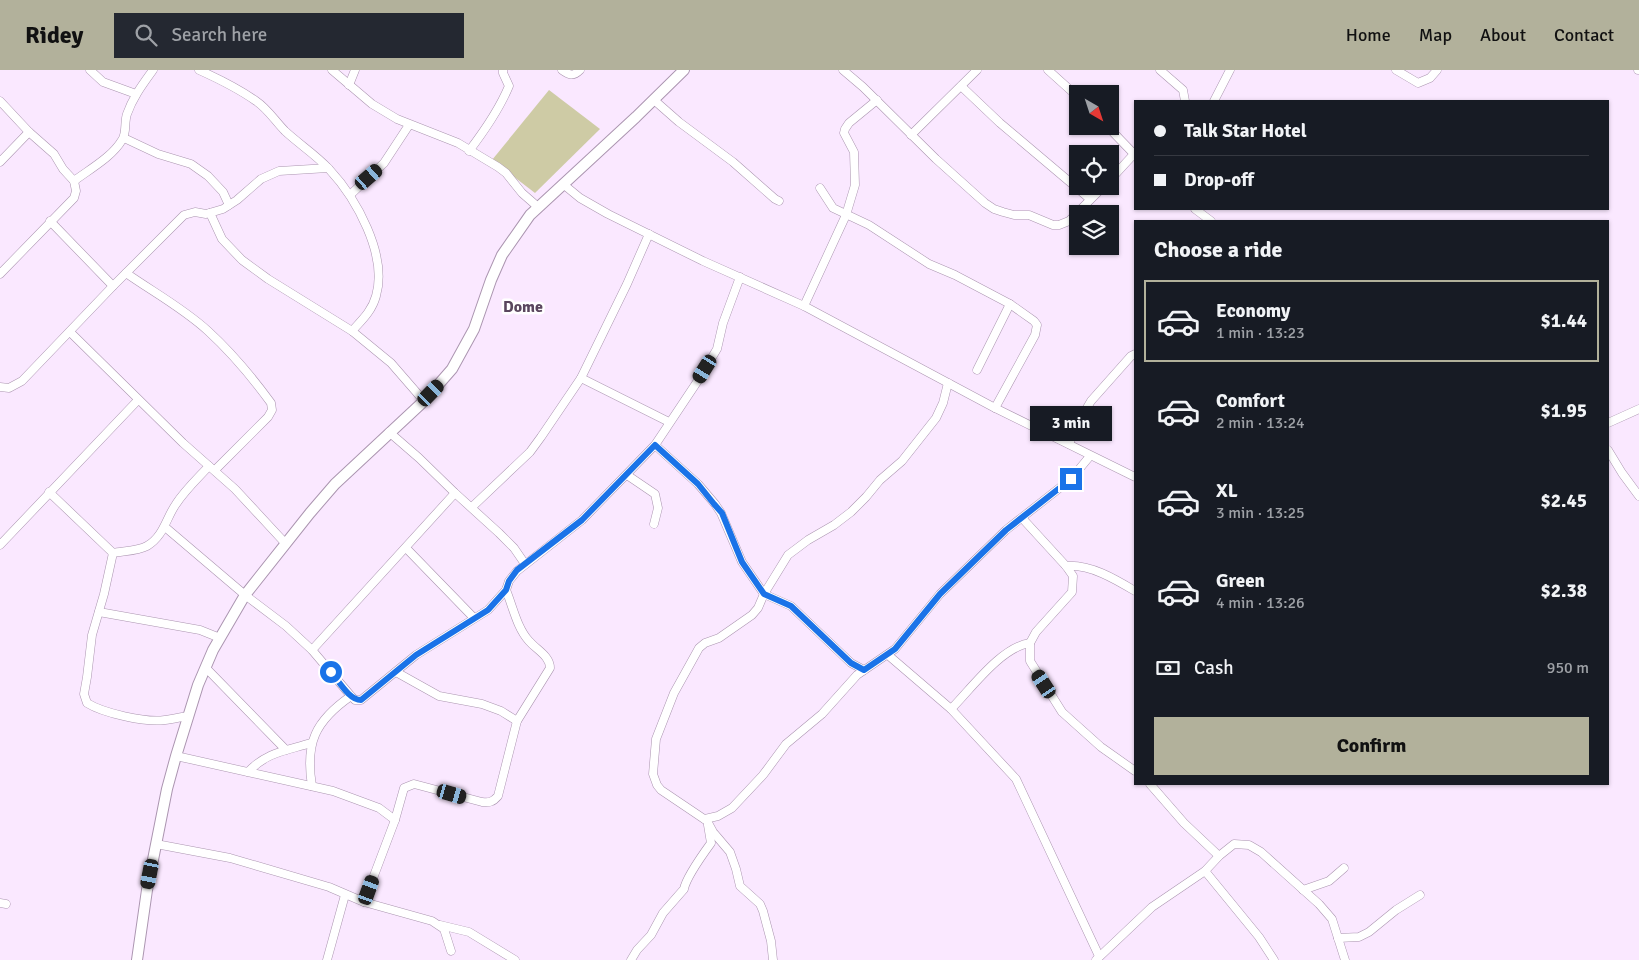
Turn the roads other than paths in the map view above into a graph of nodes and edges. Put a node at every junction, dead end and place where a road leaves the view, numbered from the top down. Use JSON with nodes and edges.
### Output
{"nodes":[{"id":1,"x":90,"y":70,"type":"edge"},
{"id":2,"x":154,"y":70,"type":"edge"},
{"id":3,"x":200,"y":70,"type":"edge"},
{"id":4,"x":332,"y":70,"type":"edge"},
{"id":5,"x":355,"y":70,"type":"edge"},
{"id":6,"x":503,"y":70,"type":"edge"},
{"id":7,"x":562,"y":70,"type":"edge"},
{"id":8,"x":580,"y":70,"type":"edge"},
{"id":9,"x":684,"y":70,"type":"edge"},
{"id":10,"x":843,"y":70,"type":"edge"},
{"id":11,"x":977,"y":70,"type":"edge"},
{"id":12,"x":1048,"y":70,"type":"edge"},
{"id":13,"x":1160,"y":70,"type":"edge"},
{"id":14,"x":1230,"y":70,"type":"edge"},
{"id":15,"x":1396,"y":70,"type":"edge"},
{"id":16,"x":1437,"y":70,"type":"edge"},
{"id":17,"x":349,"y":85,"type":"junction"},
{"id":18,"x":961,"y":86,"type":"junction"},
{"id":19,"x":1069,"y":89,"type":"edge"},
{"id":20,"x":136,"y":94,"type":"junction"},
{"id":21,"x":654,"y":100,"type":"junction"},
{"id":22,"x":877,"y":100,"type":"junction"},
{"id":23,"x":1184,"y":100,"type":"edge"},
{"id":24,"x":1215,"y":100,"type":"edge"},
{"id":25,"x":0,"y":101,"type":"edge"},
{"id":26,"x":410,"y":125,"type":"junction"},
{"id":27,"x":30,"y":132,"type":"junction"},
{"id":28,"x":911,"y":135,"type":"junction"},
{"id":29,"x":1116,"y":135,"type":"edge"},
{"id":30,"x":124,"y":138,"type":"junction"},
{"id":31,"x":469,"y":151,"type":"junction"},
{"id":32,"x":1134,"y":154,"type":"edge"},
{"id":33,"x":0,"y":162,"type":"edge"},
{"id":34,"x":328,"y":168,"type":"junction"},
{"id":35,"x":1119,"y":170,"type":"edge"},
{"id":36,"x":74,"y":181,"type":"junction"},
{"id":37,"x":563,"y":184,"type":"junction"},
{"id":38,"x":820,"y":188,"type":"dead end"},
{"id":39,"x":350,"y":195,"type":"junction"},
{"id":40,"x":1095,"y":195,"type":"edge"},
{"id":41,"x":1090,"y":200,"type":"junction"},
{"id":42,"x":779,"y":201,"type":"dead end"},
{"id":43,"x":229,"y":204,"type":"junction"},
{"id":44,"x":538,"y":207,"type":"junction"},
{"id":45,"x":1196,"y":210,"type":"edge"},
{"id":46,"x":210,"y":213,"type":"junction"},
{"id":47,"x":846,"y":216,"type":"junction"},
{"id":48,"x":1210,"y":220,"type":"edge"},
{"id":49,"x":50,"y":222,"type":"junction"},
{"id":50,"x":649,"y":234,"type":"junction"},
{"id":51,"x":126,"y":273,"type":"junction"},
{"id":52,"x":0,"y":274,"type":"edge"},
{"id":53,"x":740,"y":278,"type":"junction"},
{"id":54,"x":113,"y":286,"type":"junction"},
{"id":55,"x":1010,"y":304,"type":"junction"},
{"id":56,"x":804,"y":306,"type":"junction"},
{"id":57,"x":352,"y":331,"type":"junction"},
{"id":58,"x":70,"y":332,"type":"junction"},
{"id":59,"x":1134,"y":355,"type":"edge"},
{"id":60,"x":977,"y":370,"type":"dead end"},
{"id":61,"x":581,"y":378,"type":"junction"},
{"id":62,"x":948,"y":383,"type":"junction"},
{"id":63,"x":0,"y":387,"type":"edge"},
{"id":64,"x":138,"y":400,"type":"junction"},
{"id":65,"x":424,"y":400,"type":"junction"},
{"id":66,"x":995,"y":408,"type":"junction"},
{"id":67,"x":1639,"y":409,"type":"edge"},
{"id":68,"x":669,"y":422,"type":"junction"},
{"id":69,"x":1609,"y":423,"type":"edge"},
{"id":70,"x":389,"y":432,"type":"junction"},
{"id":71,"x":1069,"y":444,"type":"junction"},
{"id":72,"x":655,"y":445,"type":"junction"},
{"id":73,"x":1609,"y":452,"type":"edge"},
{"id":74,"x":1090,"y":456,"type":"junction"},
{"id":75,"x":212,"y":468,"type":"junction"},
{"id":76,"x":626,"y":475,"type":"junction"},
{"id":77,"x":1134,"y":477,"type":"edge"},
{"id":78,"x":48,"y":492,"type":"junction"},
{"id":79,"x":455,"y":493,"type":"junction"},
{"id":80,"x":1639,"y":496,"type":"edge"},
{"id":81,"x":472,"y":507,"type":"junction"},
{"id":82,"x":1022,"y":518,"type":"junction"},
{"id":83,"x":654,"y":524,"type":"dead end"},
{"id":84,"x":165,"y":527,"type":"junction"},
{"id":85,"x":286,"y":544,"type":"junction"},
{"id":86,"x":0,"y":545,"type":"edge"},
{"id":87,"x":406,"y":548,"type":"junction"},
{"id":88,"x":113,"y":553,"type":"junction"},
{"id":89,"x":525,"y":564,"type":"junction"},
{"id":90,"x":1066,"y":566,"type":"junction"},
{"id":91,"x":506,"y":590,"type":"junction"},
{"id":92,"x":1134,"y":590,"type":"edge"},
{"id":93,"x":245,"y":594,"type":"junction"},
{"id":94,"x":764,"y":594,"type":"junction"},
{"id":95,"x":99,"y":612,"type":"junction"},
{"id":96,"x":474,"y":618,"type":"junction"},
{"id":97,"x":220,"y":638,"type":"junction"},
{"id":98,"x":1030,"y":643,"type":"junction"},
{"id":99,"x":312,"y":650,"type":"junction"},
{"id":100,"x":888,"y":655,"type":"junction"},
{"id":101,"x":206,"y":668,"type":"junction"},
{"id":102,"x":864,"y":670,"type":"junction"},
{"id":103,"x":396,"y":672,"type":"junction"},
{"id":104,"x":351,"y":696,"type":"junction"},
{"id":105,"x":951,"y":709,"type":"junction"},
{"id":106,"x":189,"y":716,"type":"junction"},
{"id":107,"x":517,"y":722,"type":"junction"},
{"id":108,"x":311,"y":743,"type":"junction"},
{"id":109,"x":286,"y":750,"type":"junction"},
{"id":110,"x":176,"y":756,"type":"junction"},
{"id":111,"x":1134,"y":770,"type":"edge"},
{"id":112,"x":248,"y":772,"type":"junction"},
{"id":113,"x":1151,"y":785,"type":"edge"},
{"id":114,"x":312,"y":786,"type":"junction"},
{"id":115,"x":395,"y":820,"type":"junction"},
{"id":116,"x":706,"y":820,"type":"junction"},
{"id":117,"x":156,"y":844,"type":"junction"},
{"id":118,"x":1219,"y":856,"type":"junction"},
{"id":119,"x":1344,"y":868,"type":"dead end"},
{"id":120,"x":1205,"y":871,"type":"junction"},
{"id":121,"x":1303,"y":890,"type":"junction"},
{"id":122,"x":345,"y":895,"type":"junction"},
{"id":123,"x":1420,"y":895,"type":"dead end"},
{"id":124,"x":364,"y":902,"type":"junction"},
{"id":125,"x":440,"y":925,"type":"junction"},
{"id":126,"x":1338,"y":938,"type":"junction"},
{"id":127,"x":451,"y":951,"type":"dead end"},
{"id":128,"x":1097,"y":958,"type":"edge"},
{"id":129,"x":137,"y":960,"type":"edge"},
{"id":130,"x":327,"y":960,"type":"edge"},
{"id":131,"x":515,"y":960,"type":"edge"},
{"id":132,"x":631,"y":960,"type":"edge"},
{"id":133,"x":773,"y":960,"type":"edge"},
{"id":134,"x":1274,"y":960,"type":"edge"},
{"id":135,"x":1345,"y":960,"type":"edge"}],
"edges":[{"from":1,"to":20,"type":"street"},
{"from":2,"to":20,"type":"street"},
{"from":3,"to":34,"type":"street"},
{"from":4,"to":17,"type":"street"},
{"from":5,"to":17,"type":"street"},
{"from":6,"to":31,"type":"street"},
{"from":7,"to":8,"type":"street"},
{"from":9,"to":21,"type":"street"},
{"from":10,"to":22,"type":"street"},
{"from":11,"to":18,"type":"street"},
{"from":12,"to":19,"type":"street"},
{"from":13,"to":23,"type":"street"},
{"from":14,"to":24,"type":"street"},
{"from":15,"to":16,"type":"street"},
{"from":17,"to":26,"type":"street"},
{"from":18,"to":28,"type":"street"},
{"from":18,"to":41,"type":"street"},
{"from":20,"to":30,"type":"street"},
{"from":21,"to":37,"type":"street"},
{"from":21,"to":42,"type":"street"},
{"from":22,"to":28,"type":"street"},
{"from":22,"to":47,"type":"street"},
{"from":25,"to":27,"type":"street"},
{"from":26,"to":31,"type":"street"},
{"from":26,"to":39,"type":"street"},
{"from":27,"to":33,"type":"street"},
{"from":27,"to":36,"type":"street"},
{"from":28,"to":41,"type":"street"},
{"from":29,"to":32,"type":"street"},
{"from":30,"to":36,"type":"street"},
{"from":30,"to":43,"type":"street"},
{"from":31,"to":44,"type":"street"},
{"from":32,"to":35,"type":"street"},
{"from":34,"to":39,"type":"street"},
{"from":34,"to":43,"type":"street"},
{"from":36,"to":49,"type":"street"},
{"from":37,"to":44,"type":"street"},
{"from":37,"to":50,"type":"street"},
{"from":38,"to":47,"type":"street"},
{"from":39,"to":57,"type":"street"},
{"from":40,"to":41,"type":"street"},
{"from":43,"to":46,"type":"street"},
{"from":44,"to":65,"type":"street"},
{"from":45,"to":48,"type":"street"},
{"from":46,"to":51,"type":"street"},
{"from":46,"to":57,"type":"street"},
{"from":47,"to":55,"type":"street"},
{"from":47,"to":56,"type":"street"},
{"from":49,"to":52,"type":"street"},
{"from":49,"to":54,"type":"street"},
{"from":50,"to":53,"type":"street"},
{"from":50,"to":61,"type":"street"},
{"from":51,"to":54,"type":"street"},
{"from":51,"to":75,"type":"street"},
{"from":53,"to":56,"type":"street"},
{"from":53,"to":68,"type":"street"},
{"from":54,"to":58,"type":"street"},
{"from":55,"to":60,"type":"street"},
{"from":55,"to":66,"type":"street"},
{"from":56,"to":62,"type":"street"},
{"from":57,"to":65,"type":"street"},
{"from":58,"to":63,"type":"street"},
{"from":58,"to":64,"type":"street"},
{"from":59,"to":71,"type":"street"},
{"from":61,"to":68,"type":"street"},
{"from":61,"to":81,"type":"street"},
{"from":62,"to":66,"type":"street"},
{"from":62,"to":94,"type":"street"},
{"from":64,"to":75,"type":"street"},
{"from":64,"to":78,"type":"street"},
{"from":65,"to":70,"type":"street"},
{"from":66,"to":71,"type":"street"},
{"from":67,"to":69,"type":"street"},
{"from":68,"to":72,"type":"street"},
{"from":70,"to":79,"type":"street"},
{"from":70,"to":85,"type":"street"},
{"from":71,"to":74,"type":"street"},
{"from":72,"to":76,"type":"street"},
{"from":72,"to":94,"type":"street"},
{"from":73,"to":80,"type":"street"},
{"from":74,"to":77,"type":"street"},
{"from":74,"to":82,"type":"street"},
{"from":75,"to":84,"type":"street"},
{"from":75,"to":85,"type":"street"},
{"from":76,"to":83,"type":"street"},
{"from":76,"to":89,"type":"street"},
{"from":78,"to":86,"type":"street"},
{"from":78,"to":88,"type":"street"},
{"from":79,"to":81,"type":"street"},
{"from":79,"to":87,"type":"street"},
{"from":81,"to":89,"type":"street"},
{"from":82,"to":90,"type":"street"},
{"from":82,"to":100,"type":"street"},
{"from":84,"to":88,"type":"street"},
{"from":84,"to":93,"type":"street"},
{"from":85,"to":93,"type":"street"},
{"from":87,"to":96,"type":"street"},
{"from":87,"to":99,"type":"street"},
{"from":88,"to":95,"type":"street"},
{"from":89,"to":91,"type":"street"},
{"from":90,"to":92,"type":"street"},
{"from":90,"to":98,"type":"street"},
{"from":91,"to":96,"type":"street"},
{"from":91,"to":107,"type":"street"},
{"from":93,"to":97,"type":"street"},
{"from":93,"to":99,"type":"street"},
{"from":94,"to":102,"type":"street"},
{"from":94,"to":116,"type":"street"},
{"from":95,"to":97,"type":"street"},
{"from":95,"to":106,"type":"street"},
{"from":96,"to":103,"type":"street"},
{"from":97,"to":101,"type":"street"},
{"from":98,"to":105,"type":"street"},
{"from":98,"to":111,"type":"street"},
{"from":99,"to":104,"type":"street"},
{"from":100,"to":102,"type":"street"},
{"from":100,"to":105,"type":"street"},
{"from":101,"to":106,"type":"street"},
{"from":101,"to":109,"type":"street"},
{"from":102,"to":116,"type":"street"},
{"from":103,"to":104,"type":"street"},
{"from":103,"to":107,"type":"street"},
{"from":104,"to":108,"type":"street"},
{"from":105,"to":128,"type":"street"},
{"from":106,"to":110,"type":"street"},
{"from":107,"to":115,"type":"street"},
{"from":108,"to":109,"type":"street"},
{"from":108,"to":114,"type":"street"},
{"from":109,"to":112,"type":"street"},
{"from":110,"to":112,"type":"street"},
{"from":110,"to":117,"type":"street"},
{"from":112,"to":114,"type":"street"},
{"from":113,"to":118,"type":"street"},
{"from":114,"to":115,"type":"street"},
{"from":115,"to":124,"type":"street"},
{"from":116,"to":132,"type":"street"},
{"from":116,"to":133,"type":"street"},
{"from":117,"to":122,"type":"street"},
{"from":117,"to":129,"type":"street"},
{"from":118,"to":120,"type":"street"},
{"from":118,"to":121,"type":"street"},
{"from":119,"to":121,"type":"street"},
{"from":120,"to":128,"type":"street"},
{"from":120,"to":134,"type":"street"},
{"from":121,"to":126,"type":"street"},
{"from":122,"to":124,"type":"street"},
{"from":122,"to":130,"type":"street"},
{"from":123,"to":126,"type":"street"},
{"from":124,"to":125,"type":"street"},
{"from":125,"to":127,"type":"street"},
{"from":125,"to":131,"type":"street"},
{"from":126,"to":135,"type":"street"}]}
